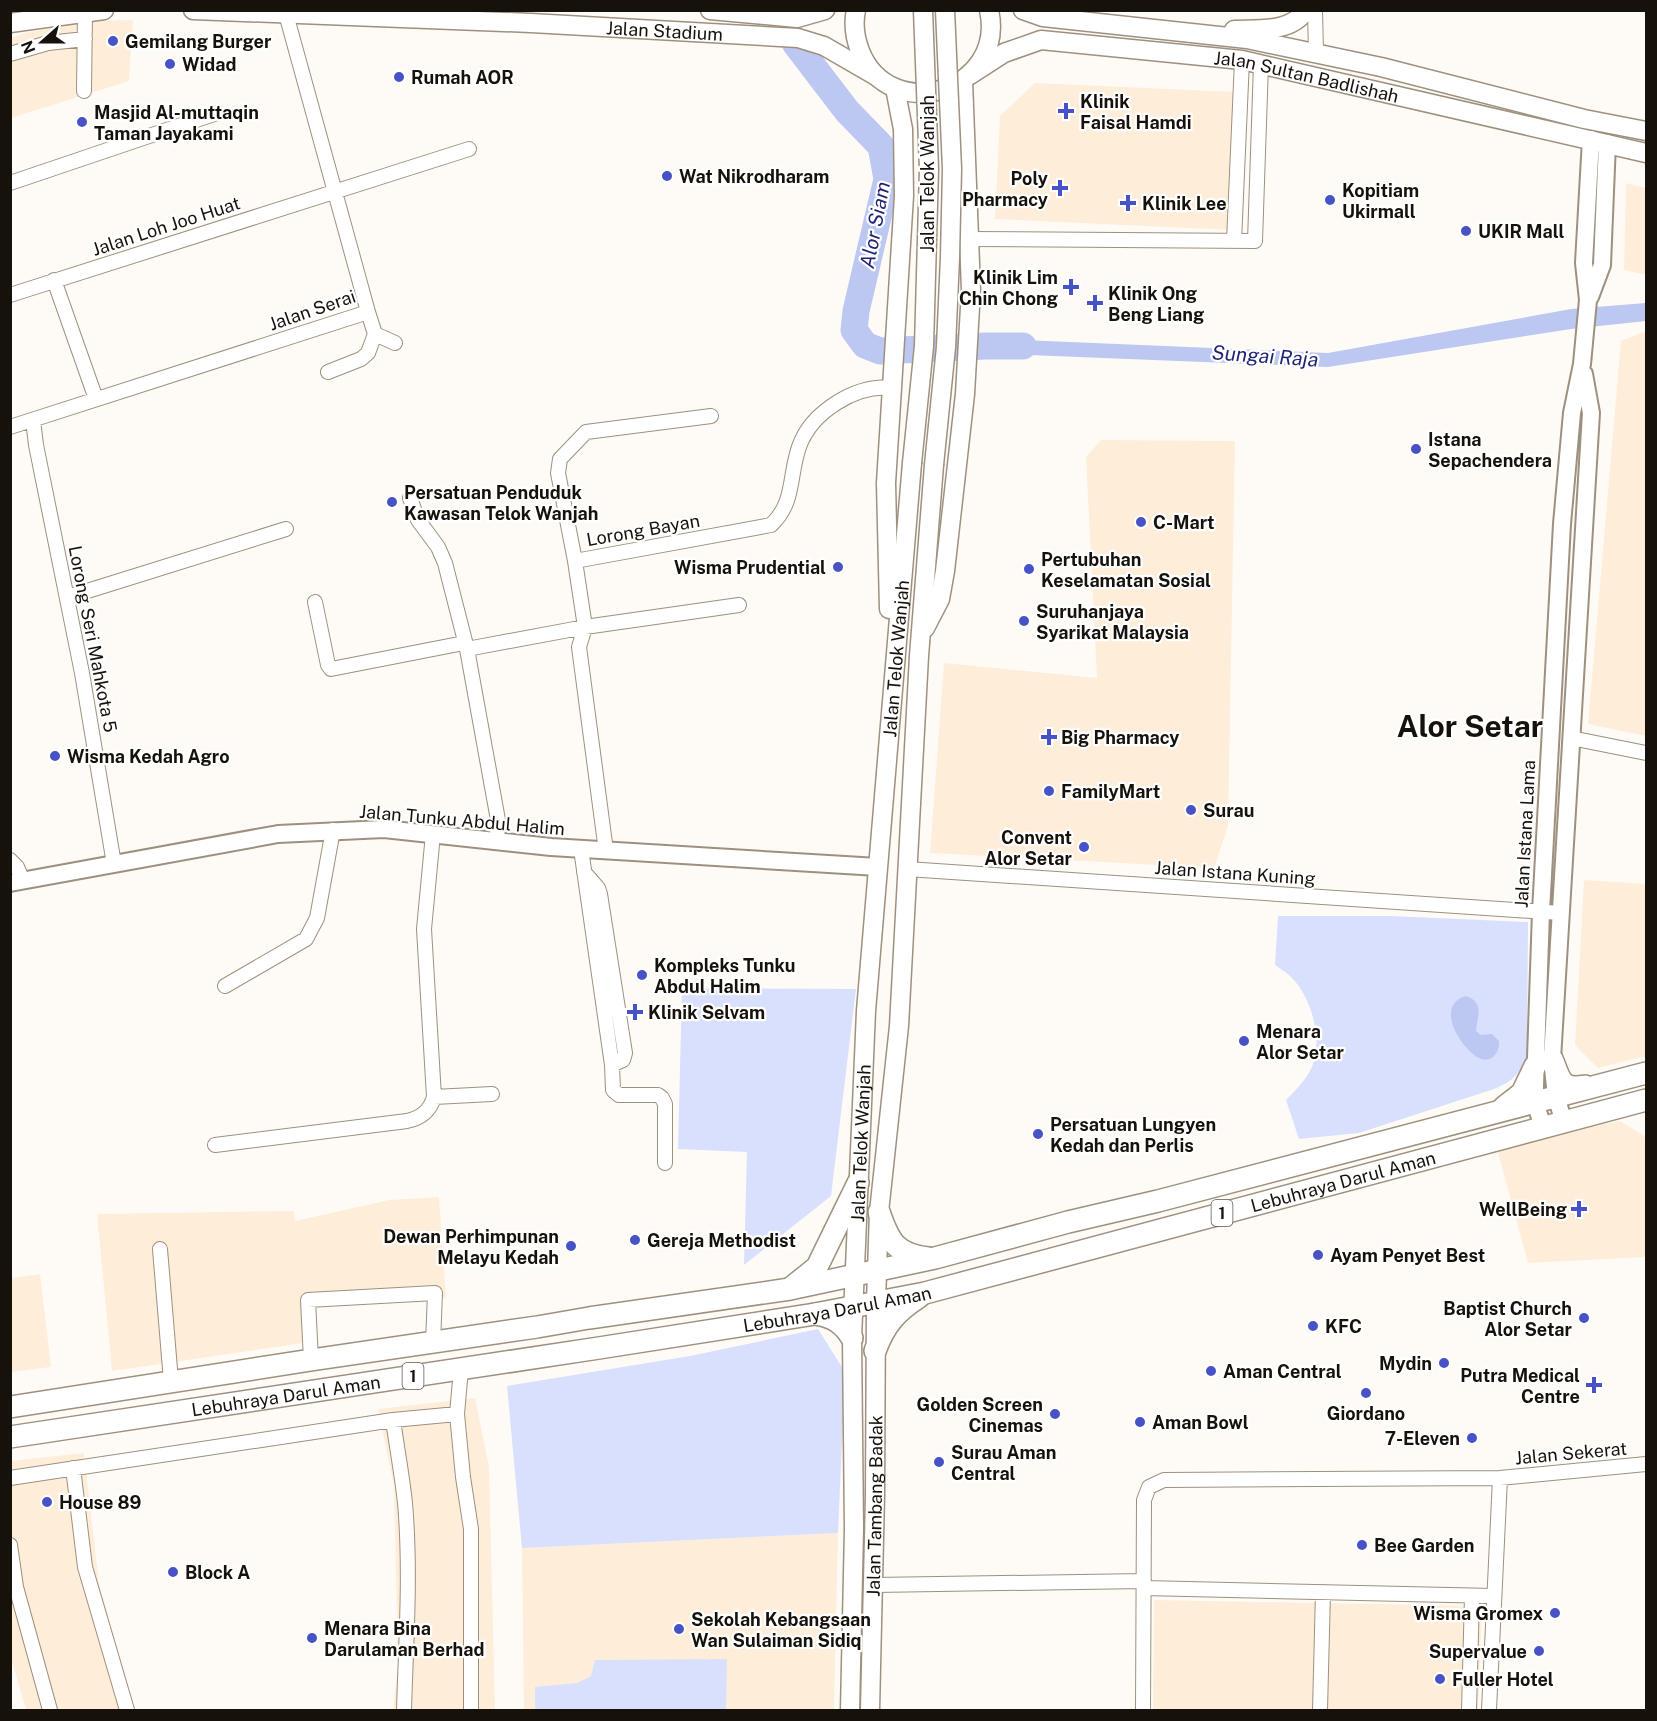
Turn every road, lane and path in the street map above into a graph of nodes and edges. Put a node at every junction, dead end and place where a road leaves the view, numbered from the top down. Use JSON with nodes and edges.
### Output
{"nodes":[{"id":1,"x":104,"y":10,"type":"edge"},
{"id":2,"x":193,"y":10,"type":"edge"},
{"id":3,"x":710,"y":10,"type":"edge"},
{"id":4,"x":825,"y":10,"type":"edge"},
{"id":5,"x":856,"y":10,"type":"edge"},
{"id":6,"x":923,"y":10,"type":"edge"},
{"id":7,"x":945,"y":10,"type":"edge"},
{"id":8,"x":989,"y":10,"type":"edge"},
{"id":9,"x":1023,"y":10,"type":"edge"},
{"id":10,"x":1306,"y":10,"type":"edge"},
{"id":11,"x":1315,"y":10,"type":"edge"},
{"id":12,"x":85,"y":12,"type":"junction"},
{"id":13,"x":286,"y":14,"type":"junction"},
{"id":14,"x":10,"y":23,"type":"edge"},
{"id":15,"x":1187,"y":33,"type":"junction"},
{"id":16,"x":85,"y":39,"type":"junction"},
{"id":17,"x":1316,"y":53,"type":"junction"},
{"id":18,"x":10,"y":54,"type":"edge"},
{"id":19,"x":1242,"y":60,"type":"junction"},
{"id":20,"x":1261,"y":64,"type":"junction"},
{"id":21,"x":876,"y":76,"type":"junction"},
{"id":22,"x":967,"y":78,"type":"junction"},
{"id":23,"x":895,"y":88,"type":"junction"},
{"id":24,"x":84,"y":91,"type":"dead end"},
{"id":25,"x":218,"y":113,"type":"dead end"},
{"id":26,"x":1647,"y":131,"type":"edge"},
{"id":27,"x":1599,"y":141,"type":"junction"},
{"id":28,"x":469,"y":149,"type":"dead end"},
{"id":29,"x":1647,"y":153,"type":"edge"},
{"id":30,"x":10,"y":183,"type":"edge"},
{"id":31,"x":334,"y":191,"type":"junction"},
{"id":32,"x":969,"y":239,"type":"junction"},
{"id":33,"x":1234,"y":241,"type":"junction"},
{"id":34,"x":54,"y":280,"type":"junction"},
{"id":35,"x":10,"y":295,"type":"edge"},
{"id":36,"x":368,"y":312,"type":"junction"},
{"id":37,"x":375,"y":334,"type":"junction"},
{"id":38,"x":395,"y":344,"type":"dead end"},
{"id":39,"x":1582,"y":364,"type":"junction"},
{"id":40,"x":328,"y":372,"type":"dead end"},
{"id":41,"x":892,"y":384,"type":"junction"},
{"id":42,"x":96,"y":399,"type":"junction"},
{"id":43,"x":711,"y":416,"type":"dead end"},
{"id":44,"x":33,"y":420,"type":"junction"},
{"id":45,"x":10,"y":428,"type":"edge"},
{"id":46,"x":410,"y":498,"type":"dead end"},
{"id":47,"x":286,"y":529,"type":"dead end"},
{"id":48,"x":575,"y":561,"type":"junction"},
{"id":49,"x":68,"y":597,"type":"junction"},
{"id":50,"x":315,"y":602,"type":"dead end"},
{"id":51,"x":739,"y":605,"type":"dead end"},
{"id":52,"x":585,"y":627,"type":"junction"},
{"id":53,"x":920,"y":637,"type":"junction"},
{"id":54,"x":465,"y":646,"type":"junction"},
{"id":55,"x":892,"y":689,"type":"junction"},
{"id":56,"x":1551,"y":727,"type":"junction"},
{"id":57,"x":1571,"y":738,"type":"junction"},
{"id":58,"x":1647,"y":753,"type":"edge"},
{"id":59,"x":333,"y":830,"type":"junction"},
{"id":60,"x":433,"y":834,"type":"junction"},
{"id":61,"x":497,"y":841,"type":"junction"},
{"id":62,"x":581,"y":849,"type":"junction"},
{"id":63,"x":606,"y":851,"type":"junction"},
{"id":64,"x":10,"y":860,"type":"edge"},
{"id":65,"x":114,"y":864,"type":"junction"},
{"id":66,"x":878,"y":867,"type":"junction"},
{"id":67,"x":907,"y":869,"type":"junction"},
{"id":68,"x":17,"y":882,"type":"edge"},
{"id":69,"x":1541,"y":912,"type":"junction"},
{"id":70,"x":1560,"y":913,"type":"junction"},
{"id":71,"x":225,"y":986,"type":"dead end"},
{"id":72,"x":1543,"y":1062,"type":"junction"},
{"id":73,"x":1647,"y":1073,"type":"edge"},
{"id":74,"x":1617,"y":1081,"type":"junction"},
{"id":75,"x":492,"y":1094,"type":"dead end"},
{"id":76,"x":1556,"y":1096,"type":"junction"},
{"id":77,"x":434,"y":1097,"type":"junction"},
{"id":78,"x":1647,"y":1100,"type":"edge"},
{"id":79,"x":1535,"y":1102,"type":"junction"},
{"id":80,"x":1495,"y":1112,"type":"junction"},
{"id":81,"x":1564,"y":1123,"type":"junction"},
{"id":82,"x":1543,"y":1127,"type":"junction"},
{"id":83,"x":215,"y":1145,"type":"dead end"},
{"id":84,"x":665,"y":1163,"type":"dead end"},
{"id":85,"x":858,"y":1183,"type":"junction"},
{"id":86,"x":879,"y":1212,"type":"junction"},
{"id":87,"x":160,"y":1249,"type":"dead end"},
{"id":88,"x":935,"y":1258,"type":"junction"},
{"id":89,"x":877,"y":1270,"type":"junction"},
{"id":90,"x":853,"y":1276,"type":"junction"},
{"id":91,"x":790,"y":1289,"type":"junction"},
{"id":92,"x":925,"y":1293,"type":"junction"},
{"id":93,"x":876,"y":1302,"type":"junction"},
{"id":94,"x":852,"y":1307,"type":"junction"},
{"id":95,"x":815,"y":1314,"type":"junction"},
{"id":96,"x":852,"y":1338,"type":"junction"},
{"id":97,"x":434,"y":1343,"type":"junction"},
{"id":98,"x":875,"y":1351,"type":"junction"},
{"id":99,"x":311,"y":1360,"type":"junction"},
{"id":100,"x":461,"y":1369,"type":"junction"},
{"id":101,"x":171,"y":1381,"type":"junction"},
{"id":102,"x":10,"y":1407,"type":"edge"},
{"id":103,"x":457,"y":1414,"type":"junction"},
{"id":104,"x":393,"y":1420,"type":"junction"},
{"id":105,"x":10,"y":1437,"type":"edge"},
{"id":106,"x":1647,"y":1464,"type":"edge"},
{"id":107,"x":73,"y":1468,"type":"junction"},
{"id":108,"x":10,"y":1478,"type":"edge"},
{"id":109,"x":1500,"y":1478,"type":"junction"},
{"id":110,"x":10,"y":1545,"type":"edge"},
{"id":111,"x":1144,"y":1584,"type":"junction"},
{"id":112,"x":874,"y":1585,"type":"junction"},
{"id":113,"x":1323,"y":1592,"type":"junction"},
{"id":114,"x":1472,"y":1596,"type":"junction"},
{"id":115,"x":1494,"y":1596,"type":"junction"},
{"id":116,"x":50,"y":1710,"type":"edge"},
{"id":117,"x":127,"y":1710,"type":"edge"},
{"id":118,"x":404,"y":1710,"type":"edge"},
{"id":119,"x":471,"y":1710,"type":"edge"},
{"id":120,"x":850,"y":1710,"type":"edge"},
{"id":121,"x":870,"y":1710,"type":"edge"},
{"id":122,"x":1143,"y":1710,"type":"edge"},
{"id":123,"x":1320,"y":1710,"type":"edge"},
{"id":124,"x":1469,"y":1710,"type":"edge"},
{"id":125,"x":1489,"y":1710,"type":"edge"}],
"edges":[{"from":1,"to":12,"type":"main road"},
{"from":2,"to":13,"type":"main road","name":"Jalan Stadium"},
{"from":3,"to":4,"type":"main road","name":"Jalan Stadium"},
{"from":5,"to":21,"type":"main road"},
{"from":6,"to":55,"type":"main road","name":"Jalan Telok Wanjah","bridge":true},
{"from":7,"to":53,"type":"main road","name":"Jalan Telok Wanjah","bridge":true},
{"from":8,"to":22,"type":"main road"},
{"from":9,"to":15,"type":"main road","name":"Jalan Sultan Badlishah"},
{"from":10,"to":15,"type":"main road"},
{"from":11,"to":17,"type":"street"},
{"from":12,"to":14,"type":"main road"},
{"from":12,"to":16,"type":"street"},
{"from":13,"to":21,"type":"main road","name":"Jalan Stadium"},
{"from":13,"to":31,"type":"street","name":"Jalan Serai"},
{"from":15,"to":17,"type":"main road","name":"Jalan Sultan Badlishah"},
{"from":16,"to":18,"type":"street"},
{"from":16,"to":24,"type":"street"},
{"from":17,"to":26,"type":"main road","name":"Jalan Sultan Badlishah"},
{"from":19,"to":20,"type":"main road","name":"Jalan Sultan Badlishah"},
{"from":19,"to":22,"type":"main road","name":"Jalan Sultan Badlishah"},
{"from":19,"to":33,"type":"street"},
{"from":20,"to":27,"type":"main road","name":"Jalan Sultan Badlishah"},
{"from":20,"to":33,"type":"street"},
{"from":21,"to":23,"type":"main road","name":"Jalan Stadium"},
{"from":22,"to":23,"type":"main road","name":"Jalan Sultan Badlishah"},
{"from":22,"to":32,"type":"main road"},
{"from":23,"to":41,"type":"main road"},
{"from":25,"to":30,"type":"street"},
{"from":27,"to":29,"type":"main road","name":"Jalan Sultan Badlishah"},
{"from":27,"to":39,"type":"street","name":"Jalan Istana Lama"},
{"from":28,"to":31,"type":"street","name":"Jalan Loh Joo Huat"},
{"from":31,"to":34,"type":"street","name":"Jalan Loh Joo Huat"},
{"from":31,"to":36,"type":"street","name":"Jalan Serai"},
{"from":32,"to":33,"type":"street"},
{"from":32,"to":53,"type":"main road"},
{"from":34,"to":35,"type":"street","name":"Jalan Loh Joo Huat"},
{"from":34,"to":42,"type":"street"},
{"from":36,"to":37,"type":"street"},
{"from":36,"to":42,"type":"street","name":"Jalan Serai"},
{"from":37,"to":38,"type":"street"},
{"from":37,"to":40,"type":"street"},
{"from":39,"to":56,"type":"street","name":"Jalan Istana Lama"},
{"from":39,"to":57,"type":"street","name":"Jalan Istana Lama"},
{"from":41,"to":48,"type":"street","name":"Lorong Bayan"},
{"from":41,"to":55,"type":"main road"},
{"from":42,"to":44,"type":"street","name":"Jalan Serai"},
{"from":43,"to":48,"type":"street"},
{"from":44,"to":45,"type":"street","name":"Jalan Serai"},
{"from":44,"to":49,"type":"street","name":"Lorong Seri Mahkota 5"},
{"from":46,"to":54,"type":"street"},
{"from":47,"to":49,"type":"street"},
{"from":48,"to":52,"type":"street","name":"Lorong Bayan"},
{"from":49,"to":65,"type":"street","name":"Lorong Seri Mahkota 5"},
{"from":50,"to":54,"type":"street"},
{"from":51,"to":52,"type":"street"},
{"from":52,"to":54,"type":"street"},
{"from":52,"to":63,"type":"street","name":"Lorong Bayan"},
{"from":53,"to":67,"type":"main road","name":"Jalan Telok Wanjah"},
{"from":54,"to":61,"type":"street"},
{"from":55,"to":66,"type":"main road","name":"Jalan Telok Wanjah"},
{"from":56,"to":57,"type":"street"},
{"from":56,"to":69,"type":"street","name":"Jalan Istana Lama"},
{"from":57,"to":58,"type":"street"},
{"from":57,"to":70,"type":"street","name":"Jalan Istana Lama"},
{"from":59,"to":60,"type":"street","name":"Jalan Tunku Abdul Halim"},
{"from":59,"to":65,"type":"street","name":"Jalan Tunku Abdul Halim"},
{"from":59,"to":71,"type":"street"},
{"from":60,"to":61,"type":"street","name":"Jalan Tunku Abdul Halim"},
{"from":60,"to":77,"type":"street"},
{"from":61,"to":62,"type":"street","name":"Jalan Tunku Abdul Halim"},
{"from":62,"to":63,"type":"street","name":"Jalan Tunku Abdul Halim"},
{"from":62,"to":84,"type":"street"},
{"from":63,"to":66,"type":"street","name":"Jalan Tunku Abdul Halim"},
{"from":64,"to":68,"type":"street"},
{"from":65,"to":68,"type":"street","name":"Jalan Tunku Abdul Halim"},
{"from":66,"to":85,"type":"main road","name":"Jalan Telok Wanjah"},
{"from":67,"to":69,"type":"street","name":"Jalan Istana Kuning"},
{"from":67,"to":86,"type":"main road","name":"Jalan Telok Wanjah"},
{"from":69,"to":70,"type":"street","name":"Jalan Istana Kuning"},
{"from":69,"to":72,"type":"street","name":"Jalan Istana Lama"},
{"from":70,"to":72,"type":"street","name":"Jalan Istana Lama"},
{"from":72,"to":74,"type":"main road"},
{"from":72,"to":76,"type":"street","name":"Jalan Istana Lama"},
{"from":72,"to":79,"type":"street","name":"Jalan Istana Lama"},
{"from":72,"to":80,"type":"main road"},
{"from":73,"to":74,"type":"main road","name":"Lebuhraya Darul Aman","number":"1"},
{"from":74,"to":76,"type":"main road","name":"Lebuhraya Darul Aman","number":"1"},
{"from":75,"to":77,"type":"street"},
{"from":76,"to":79,"type":"main road","name":"Lebuhraya Darul Aman","number":"1"},
{"from":76,"to":81,"type":"street","name":"Jalan Istana Lama"},
{"from":77,"to":83,"type":"street"},
{"from":78,"to":81,"type":"main road","name":"Lebuhraya Darul Aman","number":"1"},
{"from":79,"to":80,"type":"main road","name":"Lebuhraya Darul Aman","number":"1"},
{"from":79,"to":82,"type":"street","name":"Jalan Istana Lama"},
{"from":80,"to":88,"type":"main road","name":"Lebuhraya Darul Aman","number":"1"},
{"from":81,"to":82,"type":"main road","name":"Lebuhraya Darul Aman","number":"1"},
{"from":82,"to":92,"type":"main road","name":"Lebuhraya Darul Aman","number":"1"},
{"from":85,"to":90,"type":"main road","name":"Jalan Telok Wanjah"},
{"from":85,"to":91,"type":"main road"},
{"from":86,"to":88,"type":"main road"},
{"from":86,"to":89,"type":"main road","name":"Jalan Telok Wanjah"},
{"from":87,"to":101,"type":"street"},
{"from":88,"to":89,"type":"main road","name":"Lebuhraya Darul Aman","number":"1"},
{"from":89,"to":90,"type":"main road","name":"Lebuhraya Darul Aman","number":"1"},
{"from":89,"to":93,"type":"main road","name":"Jalan Telok Wanjah"},
{"from":90,"to":91,"type":"main road","name":"Lebuhraya Darul Aman","number":"1"},
{"from":90,"to":94,"type":"main road","name":"Jalan Telok Wanjah"},
{"from":91,"to":97,"type":"main road","name":"Lebuhraya Darul Aman","number":"1"},
{"from":92,"to":93,"type":"main road","name":"Lebuhraya Darul Aman","number":"1"},
{"from":92,"to":98,"type":"main road"},
{"from":93,"to":94,"type":"main road","name":"Lebuhraya Darul Aman","number":"1"},
{"from":93,"to":98,"type":"main road","name":"Jalan Tambang Badak"},
{"from":94,"to":95,"type":"main road","name":"Lebuhraya Darul Aman","number":"1"},
{"from":94,"to":96,"type":"main road","name":"Jalan Tambang Badak"},
{"from":95,"to":96,"type":"main road"},
{"from":95,"to":100,"type":"main road","name":"Lebuhraya Darul Aman","number":"1"},
{"from":96,"to":120,"type":"main road","name":"Jalan Tambang Badak"},
{"from":97,"to":99,"type":"main road","name":"Lebuhraya Darul Aman","number":"1"},
{"from":97,"to":99,"type":"street"},
{"from":98,"to":112,"type":"main road","name":"Jalan Tambang Badak"},
{"from":99,"to":101,"type":"main road","name":"Lebuhraya Darul Aman","number":"1"},
{"from":100,"to":103,"type":"street"},
{"from":100,"to":105,"type":"main road","name":"Lebuhraya Darul Aman","number":"1"},
{"from":101,"to":102,"type":"main road","name":"Lebuhraya Darul Aman","number":"1"},
{"from":103,"to":104,"type":"street"},
{"from":103,"to":119,"type":"street"},
{"from":104,"to":107,"type":"street"},
{"from":104,"to":118,"type":"street"},
{"from":106,"to":109,"type":"street","name":"Jalan Sekerat"},
{"from":107,"to":108,"type":"street"},
{"from":107,"to":117,"type":"street"},
{"from":109,"to":111,"type":"street","name":"Jalan Sekerat"},
{"from":109,"to":115,"type":"street"},
{"from":110,"to":116,"type":"street"},
{"from":111,"to":112,"type":"street"},
{"from":111,"to":113,"type":"street"},
{"from":111,"to":122,"type":"street","name":"Jalan Sekerat"},
{"from":112,"to":121,"type":"main road","name":"Jalan Tambang Badak"},
{"from":113,"to":114,"type":"street"},
{"from":113,"to":123,"type":"street"},
{"from":114,"to":115,"type":"street"},
{"from":114,"to":124,"type":"street"},
{"from":115,"to":125,"type":"street"}]}
